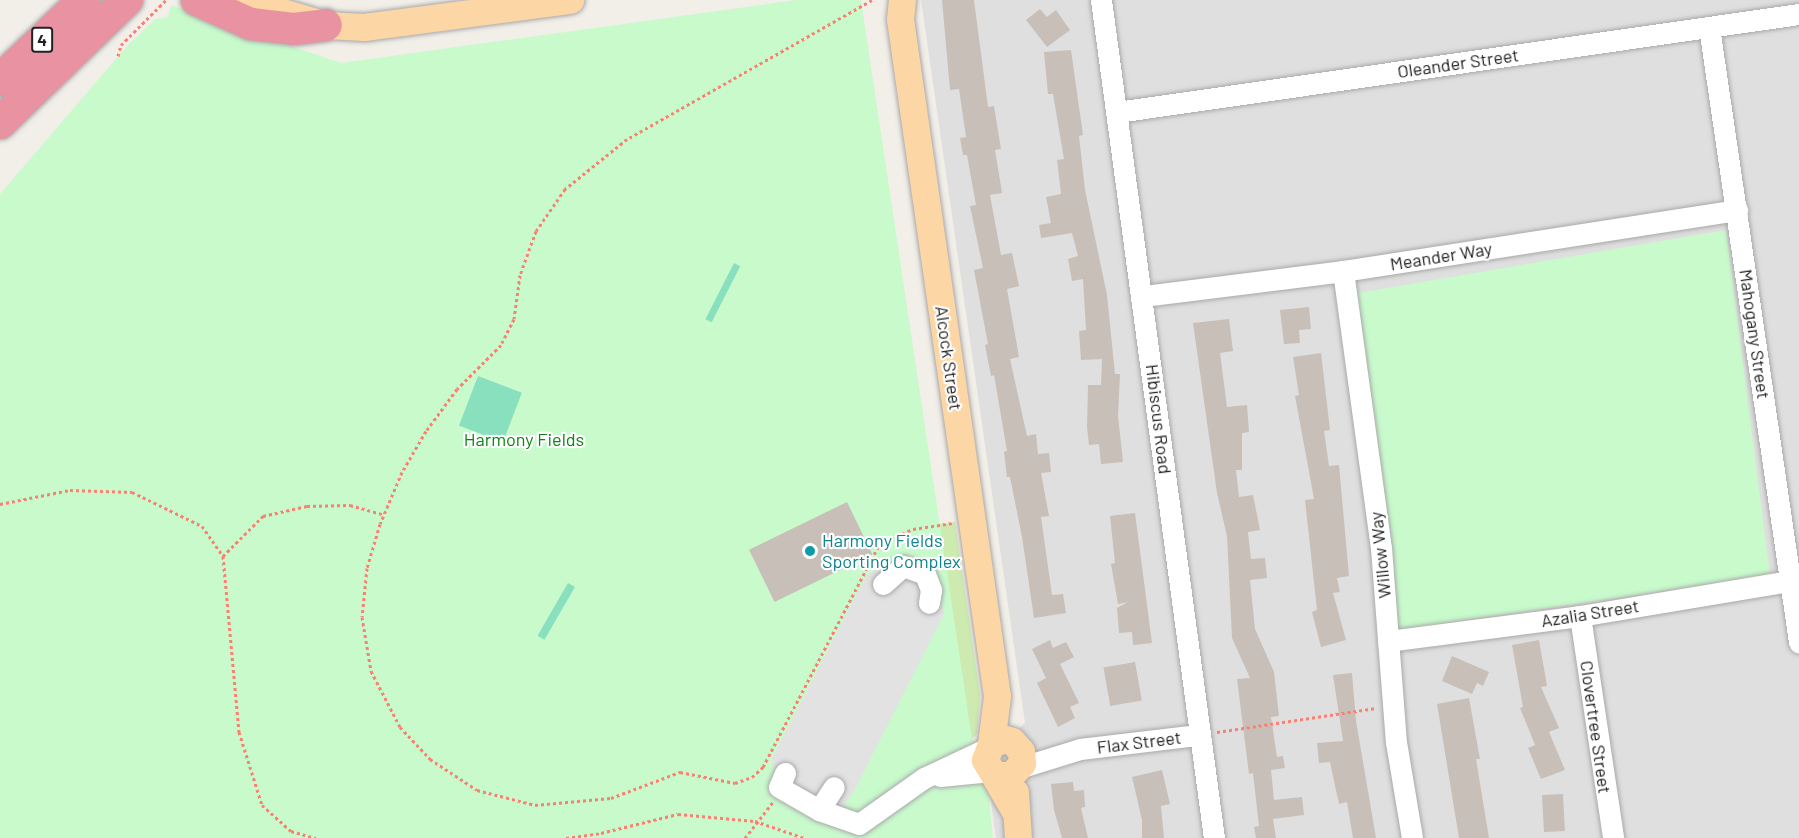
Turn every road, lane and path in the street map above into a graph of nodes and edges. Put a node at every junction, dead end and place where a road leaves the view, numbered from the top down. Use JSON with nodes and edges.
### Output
{"nodes":[{"id":1,"x":84,"y":0,"type":"edge"},
{"id":2,"x":127,"y":0,"type":"edge"},
{"id":3,"x":166,"y":0,"type":"edge"},
{"id":4,"x":197,"y":0,"type":"edge"},
{"id":5,"x":242,"y":0,"type":"edge"},
{"id":6,"x":278,"y":0,"type":"edge"},
{"id":7,"x":570,"y":0,"type":"edge"},
{"id":8,"x":872,"y":0,"type":"edge"},
{"id":9,"x":1101,"y":0,"type":"edge"},
{"id":10,"x":897,"y":6,"type":"edge"},
{"id":11,"x":1799,"y":14,"type":"edge"},
{"id":12,"x":326,"y":25,"type":"junction"},
{"id":13,"x":1708,"y":27,"type":"junction"},
{"id":14,"x":118,"y":56,"type":"dead end"},
{"id":15,"x":0,"y":80,"type":"edge"},
{"id":16,"x":1117,"y":112,"type":"junction"},
{"id":17,"x":0,"y":123,"type":"edge"},
{"id":18,"x":1737,"y":210,"type":"junction"},
{"id":19,"x":1343,"y":272,"type":"junction"},
{"id":20,"x":1143,"y":296,"type":"junction"},
{"id":21,"x":0,"y":504,"type":"edge"},
{"id":22,"x":384,"y":515,"type":"junction"},
{"id":23,"x":955,"y":522,"type":"dead end"},
{"id":24,"x":223,"y":556,"type":"junction"},
{"id":25,"x":1790,"y":580,"type":"junction"},
{"id":26,"x":883,"y":584,"type":"dead end"},
{"id":27,"x":929,"y":603,"type":"dead end"},
{"id":28,"x":1580,"y":616,"type":"junction"},
{"id":29,"x":1388,"y":640,"type":"junction"},
{"id":30,"x":1799,"y":642,"type":"edge"},
{"id":31,"x":1393,"y":705,"type":"junction"},
{"id":32,"x":1198,"y":735,"type":"junction"},
{"id":33,"x":1004,"y":758,"type":"junction"},
{"id":34,"x":785,"y":773,"type":"dead end"},
{"id":35,"x":834,"y":787,"type":"dead end"},
{"id":36,"x":780,"y":795,"type":"dead end"},
{"id":37,"x":819,"y":810,"type":"junction"},
{"id":38,"x":754,"y":821,"type":"junction"},
{"id":39,"x":316,"y":838,"type":"edge"},
{"id":40,"x":566,"y":838,"type":"edge"},
{"id":41,"x":745,"y":838,"type":"edge"},
{"id":42,"x":804,"y":838,"type":"edge"},
{"id":43,"x":1018,"y":838,"type":"edge"},
{"id":44,"x":1214,"y":838,"type":"edge"},
{"id":45,"x":1412,"y":838,"type":"edge"},
{"id":46,"x":1612,"y":838,"type":"edge"}],
"edges":[{"from":1,"to":15,"type":"highway","number":"4"},
{"from":2,"to":17,"type":"highway","number":"4"},
{"from":3,"to":14,"type":"path"},
{"from":4,"to":12,"type":"highway"},
{"from":5,"to":12,"type":"main road"},
{"from":6,"to":12,"type":"main road"},
{"from":7,"to":12,"type":"main road"},
{"from":8,"to":22,"type":"path"},
{"from":9,"to":16,"type":"street","name":"Hibiscus Road"},
{"from":10,"to":33,"type":"main road","name":"Alcock Street"},
{"from":11,"to":13,"type":"street","name":"Oleander Street"},
{"from":13,"to":16,"type":"street","name":"Oleander Street"},
{"from":13,"to":18,"type":"street","name":"Mahogany Street"},
{"from":16,"to":20,"type":"street","name":"Hibiscus Road"},
{"from":18,"to":19,"type":"street","name":"Meander Way"},
{"from":18,"to":25,"type":"street","name":"Mahogany Street"},
{"from":19,"to":20,"type":"street","name":"Meander Way"},
{"from":19,"to":29,"type":"street","name":"Willow Way"},
{"from":20,"to":32,"type":"street","name":"Hibiscus Road"},
{"from":21,"to":24,"type":"path"},
{"from":22,"to":23,"type":"path"},
{"from":22,"to":24,"type":"path"},
{"from":24,"to":39,"type":"path"},
{"from":25,"to":28,"type":"street","name":"Azalia Street"},
{"from":25,"to":30,"type":"street","name":"Mahogany Street"},
{"from":26,"to":27,"type":"street"},
{"from":28,"to":29,"type":"street","name":"Azalia Street"},
{"from":28,"to":46,"type":"street","name":"Clovertree Street"},
{"from":29,"to":31,"type":"street","name":"Willow Way"},
{"from":31,"to":32,"type":"path"},
{"from":31,"to":45,"type":"street","name":"Willow Way"},
{"from":32,"to":33,"type":"street","name":"Flax Street"},
{"from":32,"to":44,"type":"street","name":"Hibiscus Road"},
{"from":33,"to":37,"type":"street","name":"Flax Street"},
{"from":33,"to":43,"type":"main road"},
{"from":34,"to":37,"type":"street"},
{"from":35,"to":37,"type":"street"},
{"from":36,"to":38,"type":"path"},
{"from":38,"to":40,"type":"path"},
{"from":38,"to":41,"type":"path"},
{"from":38,"to":42,"type":"path"}]}
